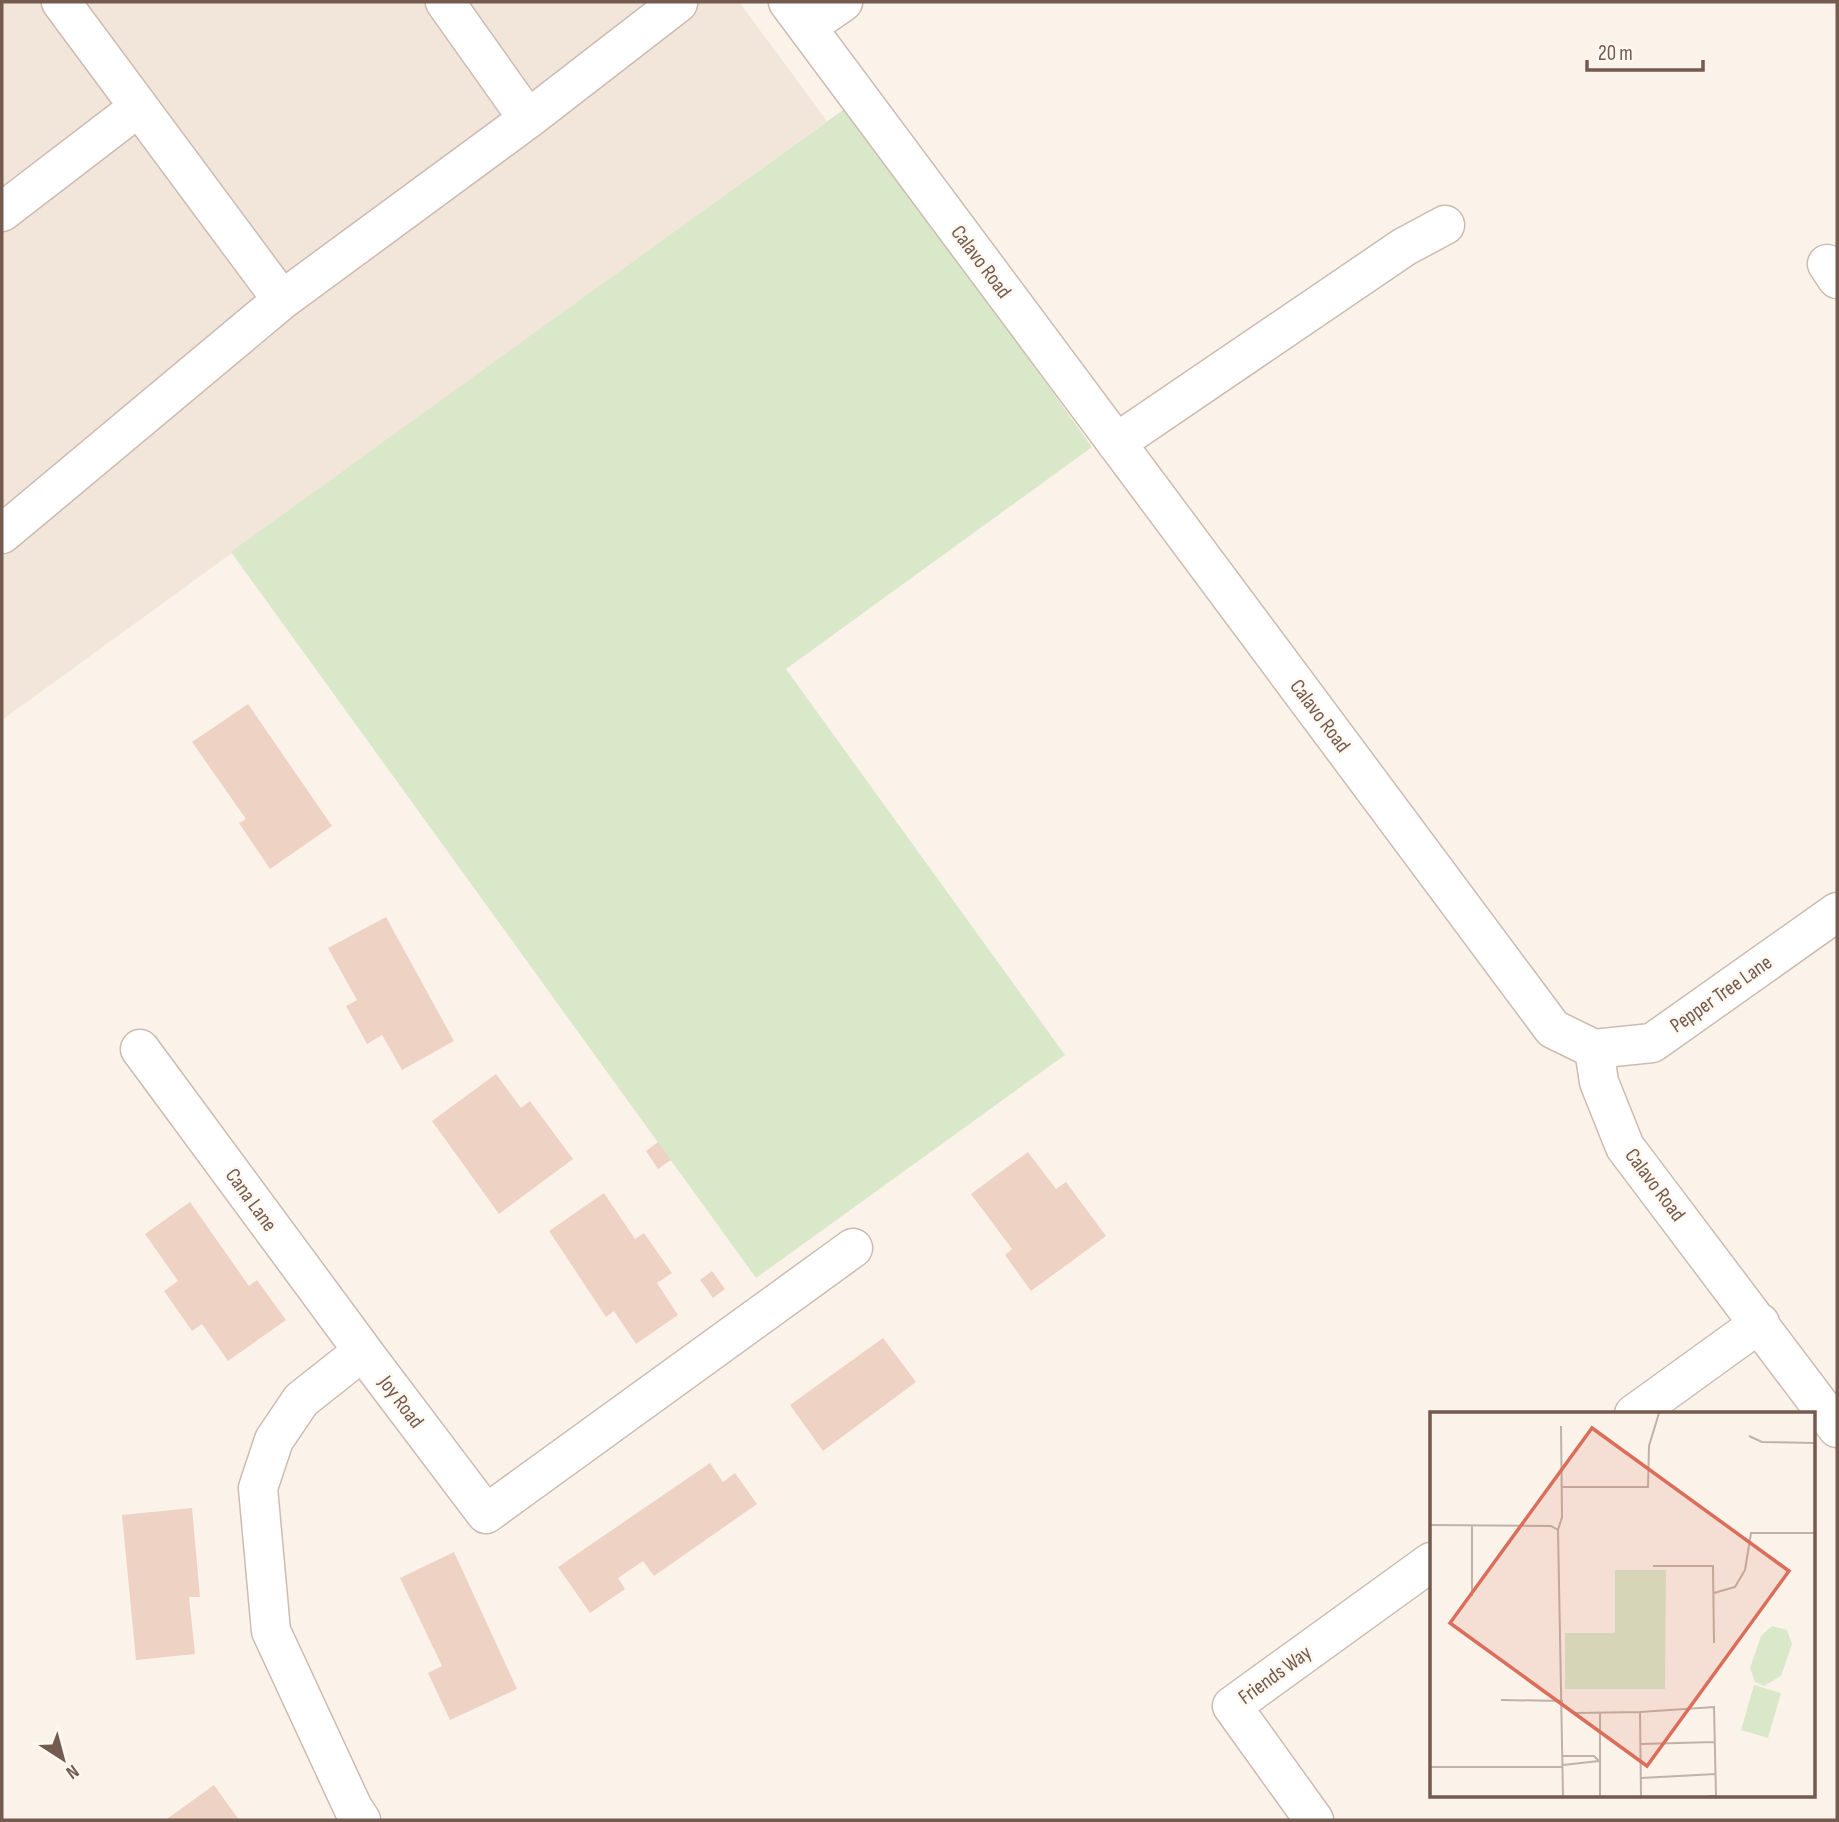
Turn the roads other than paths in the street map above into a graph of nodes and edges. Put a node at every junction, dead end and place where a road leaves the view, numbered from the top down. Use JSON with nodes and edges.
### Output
{"nodes":[{"id":1,"x":61,"y":2,"type":"edge"},
{"id":2,"x":445,"y":2,"type":"edge"},
{"id":3,"x":843,"y":2,"type":"edge"},
{"id":4,"x":678,"y":3,"type":"edge"},
{"id":5,"x":797,"y":14,"type":"edge"},
{"id":6,"x":139,"y":107,"type":"junction"},
{"id":7,"x":528,"y":119,"type":"junction"},
{"id":8,"x":2,"y":212,"type":"edge"},
{"id":9,"x":1445,"y":225,"type":"dead end"},
{"id":10,"x":282,"y":300,"type":"junction"},
{"id":11,"x":1116,"y":443,"type":"junction"},
{"id":12,"x":2,"y":534,"type":"edge"},
{"id":13,"x":1837,"y":912,"type":"edge"},
{"id":14,"x":140,"y":1049,"type":"dead end"},
{"id":15,"x":1594,"y":1049,"type":"junction"},
{"id":16,"x":853,"y":1248,"type":"dead end"},
{"id":17,"x":1760,"y":1323,"type":"junction"},
{"id":18,"x":363,"y":1352,"type":"junction"},
{"id":19,"x":1637,"y":1412,"type":"edge"},
{"id":20,"x":1837,"y":1428,"type":"edge"},
{"id":21,"x":1430,"y":1563,"type":"edge"},
{"id":22,"x":361,"y":1820,"type":"edge"},
{"id":23,"x":1314,"y":1820,"type":"edge"}],
"edges":[{"from":1,"to":6,"type":"street"},
{"from":2,"to":7,"type":"street"},
{"from":3,"to":5,"type":"street"},
{"from":4,"to":7,"type":"street"},
{"from":5,"to":11,"type":"street","name":"Calavo Road"},
{"from":6,"to":8,"type":"street"},
{"from":6,"to":10,"type":"street"},
{"from":7,"to":10,"type":"street"},
{"from":9,"to":11,"type":"street"},
{"from":10,"to":12,"type":"street"},
{"from":11,"to":15,"type":"street","name":"Calavo Road"},
{"from":13,"to":15,"type":"street","name":"Pepper Tree Lane"},
{"from":14,"to":18,"type":"street","name":"Cana Lane"},
{"from":15,"to":17,"type":"street","name":"Calavo Road"},
{"from":16,"to":18,"type":"street","name":"Joy Road"},
{"from":17,"to":19,"type":"street"},
{"from":17,"to":20,"type":"street","name":"Calavo Road"},
{"from":18,"to":22,"type":"street"},
{"from":21,"to":23,"type":"street","name":"Friends Way"}]}
